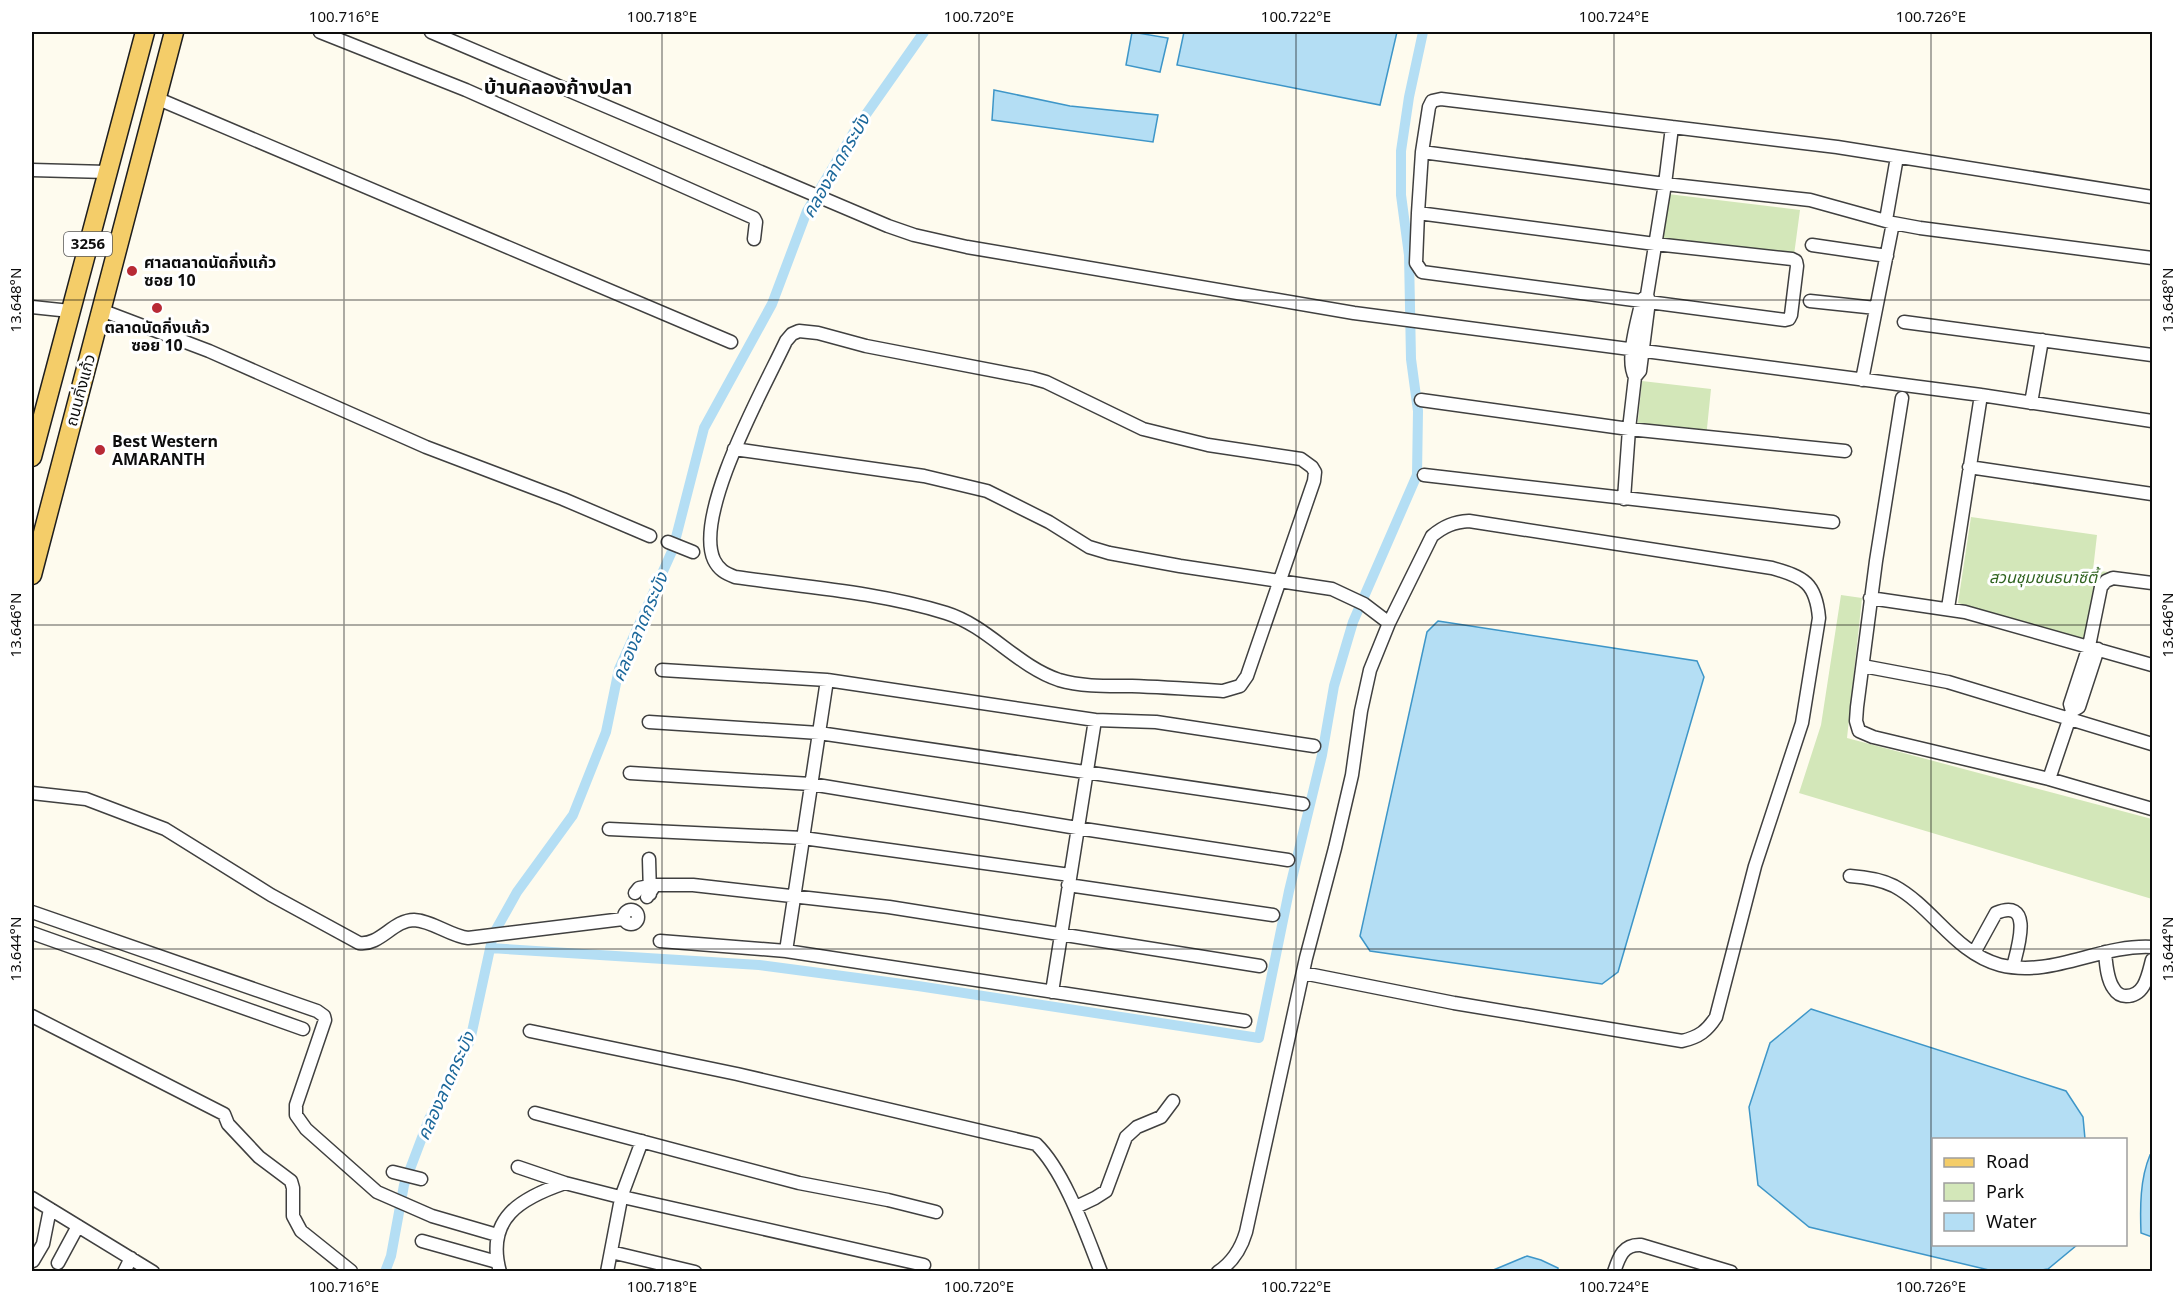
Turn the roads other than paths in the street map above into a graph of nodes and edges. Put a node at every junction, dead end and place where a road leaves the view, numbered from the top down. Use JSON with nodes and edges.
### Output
{"nodes":[{"id":1,"x":145,"y":32,"type":"edge"},
{"id":2,"x":174,"y":32,"type":"edge"},
{"id":3,"x":320,"y":32,"type":"edge"},
{"id":4,"x":430,"y":32,"type":"edge"},
{"id":5,"x":156,"y":98,"type":"junction"},
{"id":6,"x":1672,"y":127,"type":"junction"},
{"id":7,"x":1422,"y":152,"type":"junction"},
{"id":8,"x":1897,"y":157,"type":"junction"},
{"id":9,"x":32,"y":170,"type":"edge"},
{"id":10,"x":107,"y":172,"type":"junction"},
{"id":11,"x":1665,"y":184,"type":"junction"},
{"id":12,"x":2152,"y":197,"type":"edge"},
{"id":13,"x":1418,"y":213,"type":"junction"},
{"id":14,"x":1890,"y":222,"type":"junction"},
{"id":15,"x":754,"y":239,"type":"dead end"},
{"id":16,"x":1655,"y":244,"type":"junction"},
{"id":17,"x":1812,"y":245,"type":"dead end"},
{"id":18,"x":1887,"y":256,"type":"junction"},
{"id":19,"x":2152,"y":258,"type":"edge"},
{"id":20,"x":1646,"y":298,"type":"junction"},
{"id":21,"x":1810,"y":301,"type":"dead end"},
{"id":22,"x":32,"y":307,"type":"edge"},
{"id":23,"x":1876,"y":309,"type":"junction"},
{"id":24,"x":101,"y":310,"type":"junction"},
{"id":25,"x":70,"y":311,"type":"junction"},
{"id":26,"x":1904,"y":322,"type":"dead end"},
{"id":27,"x":2042,"y":340,"type":"junction"},
{"id":28,"x":731,"y":342,"type":"dead end"},
{"id":29,"x":1638,"y":350,"type":"junction"},
{"id":30,"x":2152,"y":355,"type":"edge"},
{"id":31,"x":1862,"y":380,"type":"junction"},
{"id":32,"x":1980,"y":395,"type":"junction"},
{"id":33,"x":1902,"y":398,"type":"dead end"},
{"id":34,"x":1421,"y":400,"type":"dead end"},
{"id":35,"x":2031,"y":403,"type":"junction"},
{"id":36,"x":2152,"y":422,"type":"edge"},
{"id":37,"x":1629,"y":429,"type":"junction"},
{"id":38,"x":734,"y":449,"type":"junction"},
{"id":39,"x":1845,"y":451,"type":"dead end"},
{"id":40,"x":32,"y":457,"type":"edge"},
{"id":41,"x":1969,"y":466,"type":"junction"},
{"id":42,"x":1424,"y":475,"type":"dead end"},
{"id":43,"x":2152,"y":494,"type":"edge"},
{"id":44,"x":1624,"y":499,"type":"junction"},
{"id":45,"x":1833,"y":522,"type":"dead end"},
{"id":46,"x":650,"y":536,"type":"dead end"},
{"id":47,"x":668,"y":542,"type":"dead end"},
{"id":48,"x":693,"y":552,"type":"dead end"},
{"id":49,"x":32,"y":575,"type":"edge"},
{"id":50,"x":1280,"y":581,"type":"junction"},
{"id":51,"x":2152,"y":583,"type":"edge"},
{"id":52,"x":1870,"y":598,"type":"junction"},
{"id":53,"x":1948,"y":609,"type":"junction"},
{"id":54,"x":1389,"y":623,"type":"junction"},
{"id":55,"x":2093,"y":648,"type":"junction"},
{"id":56,"x":2152,"y":665,"type":"edge"},
{"id":57,"x":1863,"y":666,"type":"junction"},
{"id":58,"x":663,"y":669,"type":"dead end"},
{"id":59,"x":827,"y":680,"type":"junction"},
{"id":60,"x":2070,"y":715,"type":"junction"},
{"id":61,"x":1095,"y":720,"type":"junction"},
{"id":62,"x":649,"y":722,"type":"dead end"},
{"id":63,"x":819,"y":733,"type":"junction"},
{"id":64,"x":2152,"y":744,"type":"edge"},
{"id":65,"x":1314,"y":746,"type":"dead end"},
{"id":66,"x":1086,"y":772,"type":"junction"},
{"id":67,"x":630,"y":773,"type":"dead end"},
{"id":68,"x":2049,"y":779,"type":"junction"},
{"id":69,"x":811,"y":784,"type":"junction"},
{"id":70,"x":32,"y":793,"type":"edge"},
{"id":71,"x":1303,"y":804,"type":"dead end"},
{"id":72,"x":2152,"y":809,"type":"edge"},
{"id":73,"x":609,"y":828,"type":"dead end"},
{"id":74,"x":1077,"y":828,"type":"junction"},
{"id":75,"x":803,"y":838,"type":"junction"},
{"id":76,"x":649,"y":859,"type":"dead end"},
{"id":77,"x":1288,"y":860,"type":"dead end"},
{"id":78,"x":1850,"y":876,"type":"dead end"},
{"id":79,"x":1069,"y":880,"type":"junction"},
{"id":80,"x":794,"y":897,"type":"junction"},
{"id":81,"x":640,"y":900,"type":"junction"},
{"id":82,"x":32,"y":912,"type":"edge"},
{"id":83,"x":1273,"y":915,"type":"dead end"},
{"id":84,"x":32,"y":933,"type":"edge"},
{"id":85,"x":1060,"y":935,"type":"junction"},
{"id":86,"x":660,"y":941,"type":"dead end"},
{"id":87,"x":2152,"y":947,"type":"edge"},
{"id":88,"x":786,"y":951,"type":"junction"},
{"id":89,"x":2105,"y":952,"type":"junction"},
{"id":90,"x":1974,"y":953,"type":"junction"},
{"id":91,"x":2152,"y":960,"type":"edge"},
{"id":92,"x":1260,"y":966,"type":"dead end"},
{"id":93,"x":2013,"y":967,"type":"junction"},
{"id":94,"x":1303,"y":973,"type":"junction"},
{"id":95,"x":1052,"y":992,"type":"junction"},
{"id":96,"x":32,"y":1016,"type":"edge"},
{"id":97,"x":1245,"y":1021,"type":"dead end"},
{"id":98,"x":303,"y":1029,"type":"dead end"},
{"id":99,"x":530,"y":1031,"type":"dead end"},
{"id":100,"x":1173,"y":1101,"type":"dead end"},
{"id":101,"x":535,"y":1113,"type":"dead end"},
{"id":102,"x":642,"y":1141,"type":"junction"},
{"id":103,"x":518,"y":1167,"type":"dead end"},
{"id":104,"x":395,"y":1172,"type":"dead end"},
{"id":105,"x":420,"y":1179,"type":"dead end"},
{"id":106,"x":565,"y":1183,"type":"junction"},
{"id":107,"x":622,"y":1197,"type":"junction"},
{"id":108,"x":32,"y":1198,"type":"edge"},
{"id":109,"x":1076,"y":1207,"type":"junction"},
{"id":110,"x":50,"y":1209,"type":"junction"},
{"id":111,"x":936,"y":1212,"type":"dead end"},
{"id":112,"x":78,"y":1226,"type":"junction"},
{"id":113,"x":497,"y":1235,"type":"junction"},
{"id":114,"x":422,"y":1241,"type":"dead end"},
{"id":115,"x":611,"y":1252,"type":"junction"},
{"id":116,"x":131,"y":1258,"type":"junction"},
{"id":117,"x":33,"y":1261,"type":"dead end"},
{"id":118,"x":58,"y":1263,"type":"dead end"},
{"id":119,"x":924,"y":1265,"type":"dead end"},
{"id":120,"x":498,"y":1267,"type":"edge"},
{"id":121,"x":351,"y":1271,"type":"edge"},
{"id":122,"x":124,"y":1272,"type":"edge"},
{"id":123,"x":153,"y":1272,"type":"edge"},
{"id":124,"x":607,"y":1272,"type":"edge"},
{"id":125,"x":695,"y":1272,"type":"edge"},
{"id":126,"x":1101,"y":1272,"type":"edge"},
{"id":127,"x":1218,"y":1272,"type":"edge"},
{"id":128,"x":1614,"y":1272,"type":"edge"},
{"id":129,"x":1731,"y":1272,"type":"edge"}],
"edges":[{"from":1,"to":10,"type":"main road","name":"ถนนกิ่งแก้ว","number":"3256"},
{"from":2,"to":5,"type":"main road","name":"ถนนกิ่งแก้ว","number":"3256"},
{"from":3,"to":15,"type":"street"},
{"from":4,"to":29,"type":"street"},
{"from":5,"to":24,"type":"main road","name":"ถนนกิ่งแก้ว","number":"3256"},
{"from":5,"to":28,"type":"street"},
{"from":6,"to":7,"type":"street"},
{"from":6,"to":8,"type":"street"},
{"from":6,"to":11,"type":"street"},
{"from":7,"to":11,"type":"street"},
{"from":7,"to":13,"type":"street"},
{"from":8,"to":12,"type":"street"},
{"from":8,"to":14,"type":"street"},
{"from":9,"to":10,"type":"street"},
{"from":10,"to":25,"type":"main road","name":"ถนนกิ่งแก้ว","number":"3256"},
{"from":11,"to":14,"type":"street"},
{"from":11,"to":16,"type":"street"},
{"from":13,"to":16,"type":"street"},
{"from":13,"to":20,"type":"street"},
{"from":14,"to":18,"type":"street"},
{"from":14,"to":19,"type":"street"},
{"from":16,"to":20,"type":"street"},
{"from":16,"to":20,"type":"street"},
{"from":17,"to":18,"type":"street"},
{"from":18,"to":23,"type":"street"},
{"from":20,"to":29,"type":"street"},
{"from":21,"to":23,"type":"street"},
{"from":22,"to":25,"type":"street"},
{"from":23,"to":31,"type":"street"},
{"from":24,"to":46,"type":"street"},
{"from":24,"to":49,"type":"main road","name":"ถนนกิ่งแก้ว","number":"3256"},
{"from":25,"to":40,"type":"main road","name":"ถนนกิ่งแก้ว","number":"3256"},
{"from":26,"to":27,"type":"street"},
{"from":27,"to":30,"type":"street"},
{"from":27,"to":35,"type":"street"},
{"from":29,"to":31,"type":"street"},
{"from":29,"to":37,"type":"street"},
{"from":31,"to":32,"type":"street"},
{"from":32,"to":35,"type":"street"},
{"from":32,"to":41,"type":"street"},
{"from":33,"to":52,"type":"street"},
{"from":34,"to":37,"type":"street"},
{"from":35,"to":36,"type":"street"},
{"from":37,"to":39,"type":"street"},
{"from":37,"to":44,"type":"street"},
{"from":38,"to":50,"type":"street"},
{"from":38,"to":50,"type":"street"},
{"from":38,"to":50,"type":"street"},
{"from":41,"to":43,"type":"street"},
{"from":41,"to":53,"type":"street"},
{"from":42,"to":44,"type":"street"},
{"from":44,"to":45,"type":"street"},
{"from":47,"to":48,"type":"street"},
{"from":50,"to":54,"type":"street"},
{"from":51,"to":55,"type":"street"},
{"from":52,"to":53,"type":"street"},
{"from":52,"to":57,"type":"street"},
{"from":53,"to":55,"type":"street"},
{"from":54,"to":94,"type":"street"},
{"from":54,"to":94,"type":"street"},
{"from":55,"to":56,"type":"street"},
{"from":55,"to":60,"type":"street"},
{"from":57,"to":60,"type":"street"},
{"from":57,"to":68,"type":"street"},
{"from":58,"to":59,"type":"street"},
{"from":59,"to":61,"type":"street"},
{"from":59,"to":63,"type":"street"},
{"from":60,"to":64,"type":"street"},
{"from":60,"to":68,"type":"street"},
{"from":61,"to":65,"type":"street"},
{"from":61,"to":66,"type":"street"},
{"from":62,"to":63,"type":"street"},
{"from":63,"to":66,"type":"street"},
{"from":63,"to":69,"type":"street"},
{"from":66,"to":71,"type":"street"},
{"from":66,"to":74,"type":"street"},
{"from":67,"to":69,"type":"street"},
{"from":68,"to":72,"type":"street"},
{"from":69,"to":74,"type":"street"},
{"from":69,"to":75,"type":"street"},
{"from":70,"to":81,"type":"street"},
{"from":73,"to":75,"type":"street"},
{"from":74,"to":77,"type":"street"},
{"from":74,"to":79,"type":"street"},
{"from":75,"to":79,"type":"street"},
{"from":75,"to":80,"type":"street"},
{"from":76,"to":81,"type":"street"},
{"from":78,"to":90,"type":"street"},
{"from":79,"to":83,"type":"street"},
{"from":79,"to":85,"type":"street"},
{"from":80,"to":81,"type":"street"},
{"from":80,"to":85,"type":"street"},
{"from":80,"to":88,"type":"street"},
{"from":82,"to":113,"type":"street"},
{"from":84,"to":98,"type":"street"},
{"from":85,"to":92,"type":"street"},
{"from":85,"to":95,"type":"street"},
{"from":86,"to":88,"type":"street"},
{"from":87,"to":89,"type":"street"},
{"from":88,"to":95,"type":"street"},
{"from":89,"to":91,"type":"street"},
{"from":89,"to":93,"type":"street"},
{"from":90,"to":93,"type":"street"},
{"from":90,"to":93,"type":"street"},
{"from":94,"to":127,"type":"street"},
{"from":95,"to":97,"type":"street"},
{"from":96,"to":121,"type":"street"},
{"from":99,"to":109,"type":"street"},
{"from":100,"to":109,"type":"street"},
{"from":101,"to":102,"type":"street"},
{"from":102,"to":107,"type":"street"},
{"from":102,"to":111,"type":"street"},
{"from":103,"to":106,"type":"street"},
{"from":104,"to":105,"type":"street"},
{"from":106,"to":107,"type":"street"},
{"from":106,"to":113,"type":"street"},
{"from":107,"to":115,"type":"street"},
{"from":107,"to":119,"type":"street"},
{"from":108,"to":110,"type":"street"},
{"from":109,"to":126,"type":"street"},
{"from":110,"to":112,"type":"street"},
{"from":110,"to":117,"type":"street"},
{"from":112,"to":116,"type":"street"},
{"from":112,"to":118,"type":"street"},
{"from":113,"to":120,"type":"street"},
{"from":114,"to":120,"type":"street"},
{"from":115,"to":124,"type":"street"},
{"from":115,"to":125,"type":"street"},
{"from":116,"to":122,"type":"street"},
{"from":116,"to":123,"type":"street"},
{"from":128,"to":129,"type":"street"}]}
